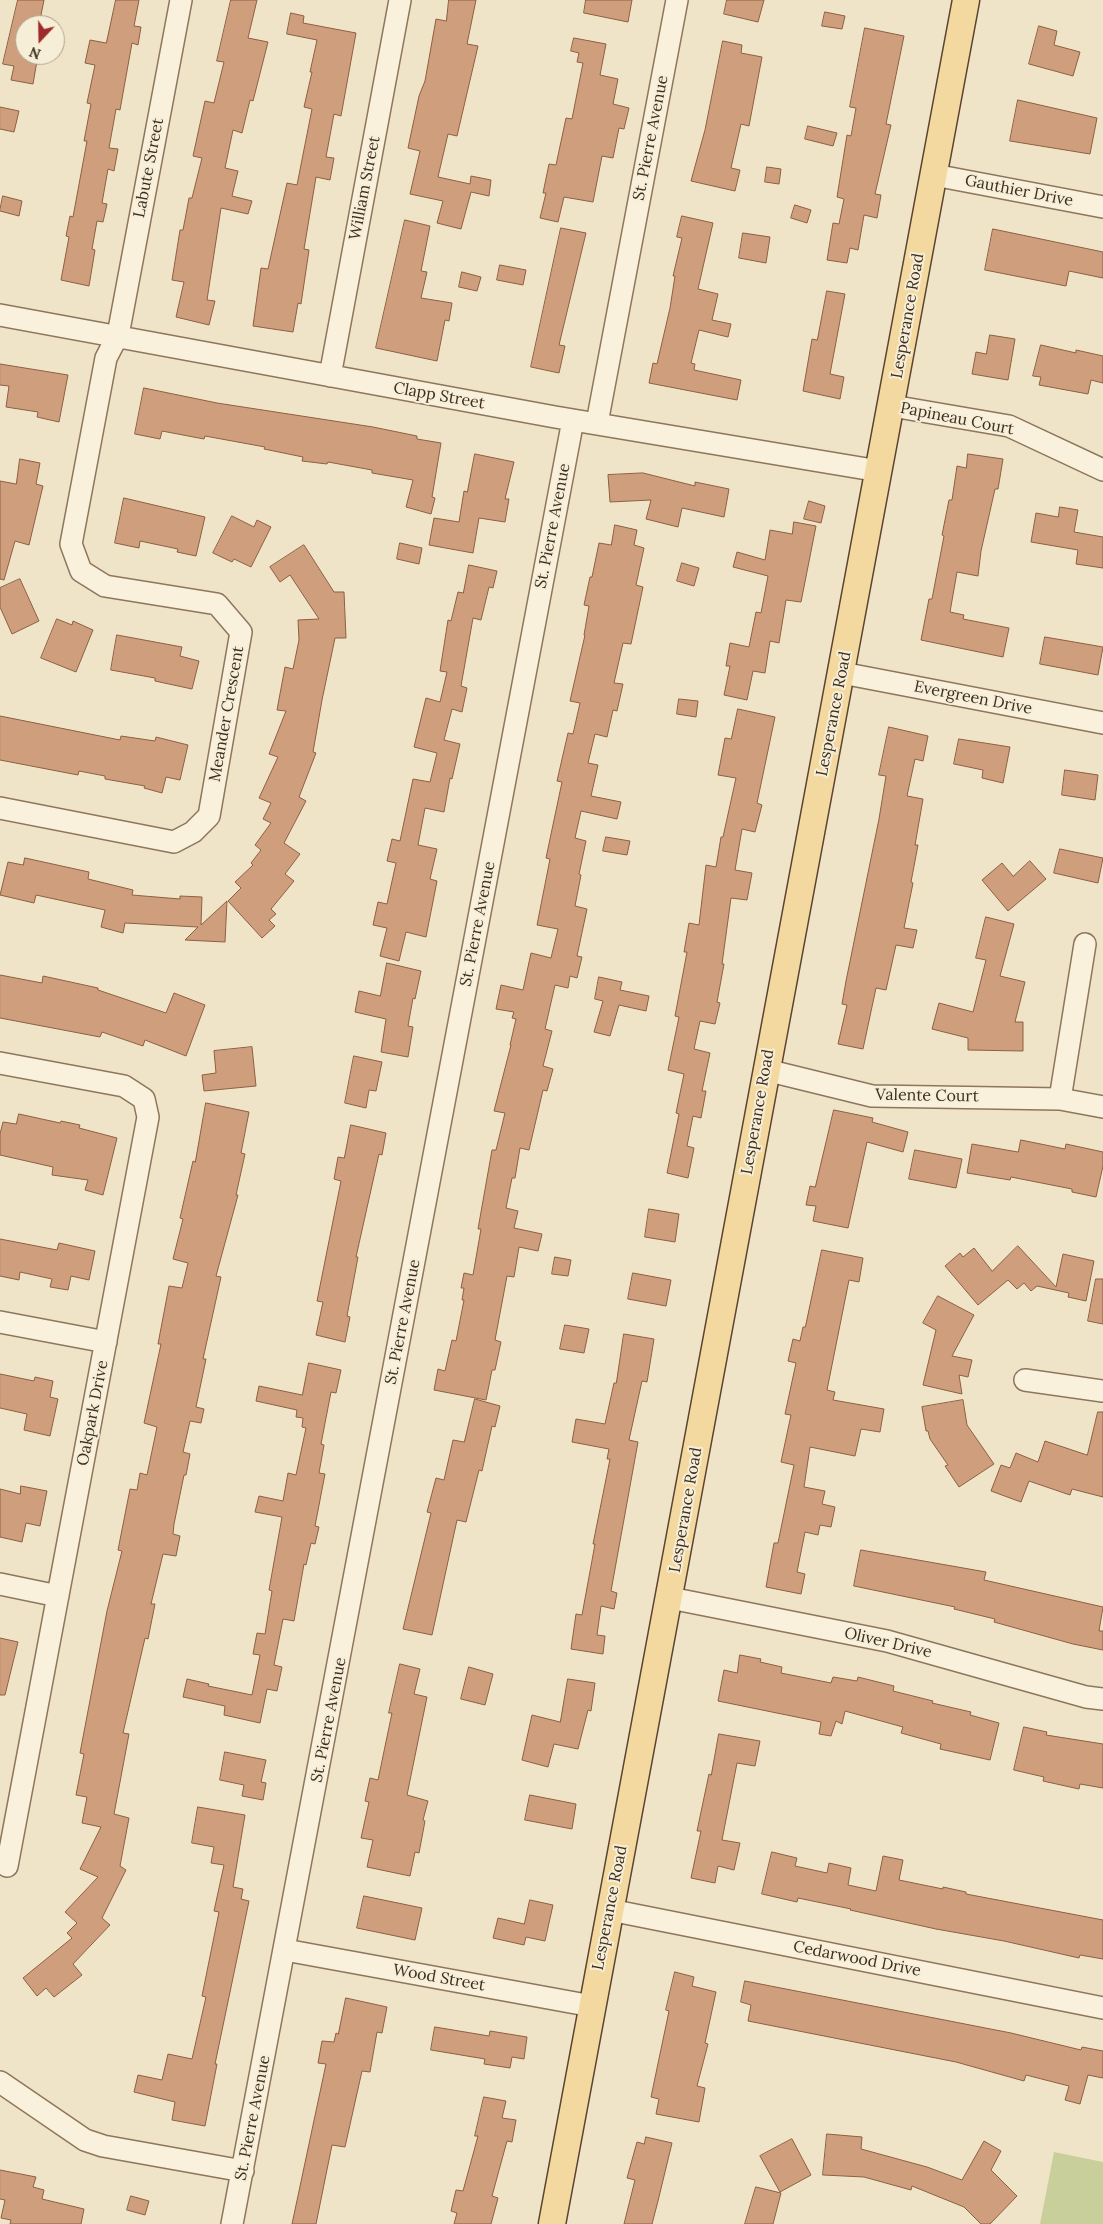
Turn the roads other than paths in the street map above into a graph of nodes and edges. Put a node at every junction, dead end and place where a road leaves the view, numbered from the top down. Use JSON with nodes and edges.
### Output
{"nodes":[{"id":1,"x":181,"y":0,"type":"edge"},
{"id":2,"x":400,"y":0,"type":"edge"},
{"id":3,"x":677,"y":0,"type":"edge"},
{"id":4,"x":966,"y":0,"type":"edge"},
{"id":5,"x":934,"y":175,"type":"junction"},
{"id":6,"x":1103,"y":207,"type":"edge"},
{"id":7,"x":0,"y":315,"type":"edge"},
{"id":8,"x":118,"y":335,"type":"junction"},
{"id":9,"x":330,"y":376,"type":"junction"},
{"id":10,"x":892,"y":406,"type":"junction"},
{"id":11,"x":573,"y":420,"type":"junction"},
{"id":12,"x":597,"y":423,"type":"junction"},
{"id":13,"x":1103,"y":470,"type":"edge"},
{"id":14,"x":880,"y":471,"type":"junction"},
{"id":15,"x":842,"y":673,"type":"junction"},
{"id":16,"x":1103,"y":723,"type":"edge"},
{"id":17,"x":0,"y":808,"type":"edge"},
{"id":18,"x":1085,"y":944,"type":"dead end"},
{"id":19,"x":0,"y":1063,"type":"edge"},
{"id":20,"x":766,"y":1070,"type":"junction"},
{"id":21,"x":1060,"y":1098,"type":"junction"},
{"id":22,"x":1103,"y":1107,"type":"edge"},
{"id":23,"x":0,"y":1322,"type":"edge"},
{"id":24,"x":106,"y":1342,"type":"junction"},
{"id":25,"x":1025,"y":1380,"type":"dead end"},
{"id":26,"x":1103,"y":1391,"type":"edge"},
{"id":27,"x":0,"y":1584,"type":"edge"},
{"id":28,"x":58,"y":1596,"type":"junction"},
{"id":29,"x":670,"y":1598,"type":"junction"},
{"id":30,"x":1103,"y":1699,"type":"edge"},
{"id":31,"x":0,"y":1860,"type":"edge"},
{"id":32,"x":610,"y":1910,"type":"junction"},
{"id":33,"x":285,"y":1950,"type":"junction"},
{"id":34,"x":592,"y":2006,"type":"junction"},
{"id":35,"x":1103,"y":2008,"type":"edge"},
{"id":36,"x":0,"y":2082,"type":"edge"},
{"id":37,"x":243,"y":2171,"type":"junction"},
{"id":38,"x":232,"y":2224,"type":"edge"},
{"id":39,"x":552,"y":2224,"type":"edge"}],
"edges":[{"from":1,"to":8,"type":"street","name":"Labute Street"},
{"from":2,"to":9,"type":"street","name":"William Street"},
{"from":3,"to":12,"type":"street","name":"St. Pierre Avenue"},
{"from":4,"to":5,"type":"main road","name":"Lesperance Road"},
{"from":5,"to":6,"type":"street","name":"Gauthier Drive"},
{"from":5,"to":10,"type":"main road","name":"Lesperance Road"},
{"from":7,"to":8,"type":"street","name":"Clapp Street"},
{"from":8,"to":9,"type":"street","name":"Clapp Street"},
{"from":8,"to":17,"type":"street","name":"Meander Crescent"},
{"from":9,"to":11,"type":"street","name":"Clapp Street"},
{"from":10,"to":13,"type":"street","name":"Papineau Court"},
{"from":10,"to":14,"type":"main road","name":"Lesperance Road"},
{"from":11,"to":12,"type":"street","name":"Clapp Street"},
{"from":11,"to":33,"type":"street","name":"St. Pierre Avenue"},
{"from":12,"to":14,"type":"street","name":"Clapp Street"},
{"from":14,"to":15,"type":"main road","name":"Lesperance Road"},
{"from":15,"to":16,"type":"street","name":"Evergreen Drive"},
{"from":15,"to":20,"type":"main road","name":"Lesperance Road"},
{"from":18,"to":21,"type":"street"},
{"from":19,"to":24,"type":"street","name":"Oakpark Drive"},
{"from":20,"to":21,"type":"street","name":"Valente Court"},
{"from":20,"to":29,"type":"main road","name":"Lesperance Road"},
{"from":21,"to":22,"type":"street","name":"Valente Court"},
{"from":23,"to":24,"type":"street"},
{"from":24,"to":28,"type":"street","name":"Oakpark Drive"},
{"from":25,"to":26,"type":"street"},
{"from":27,"to":28,"type":"street"},
{"from":28,"to":31,"type":"street","name":"Oakpark Drive"},
{"from":29,"to":30,"type":"street","name":"Oliver Drive"},
{"from":29,"to":32,"type":"main road","name":"Lesperance Road"},
{"from":32,"to":34,"type":"main road","name":"Lesperance Road"},
{"from":32,"to":35,"type":"street","name":"Cedarwood Drive"},
{"from":33,"to":34,"type":"street","name":"Wood Street"},
{"from":33,"to":37,"type":"street","name":"St. Pierre Avenue"},
{"from":34,"to":39,"type":"main road","name":"Lesperance Road"},
{"from":36,"to":37,"type":"street"},
{"from":37,"to":38,"type":"street","name":"St. Pierre Avenue"}]}
